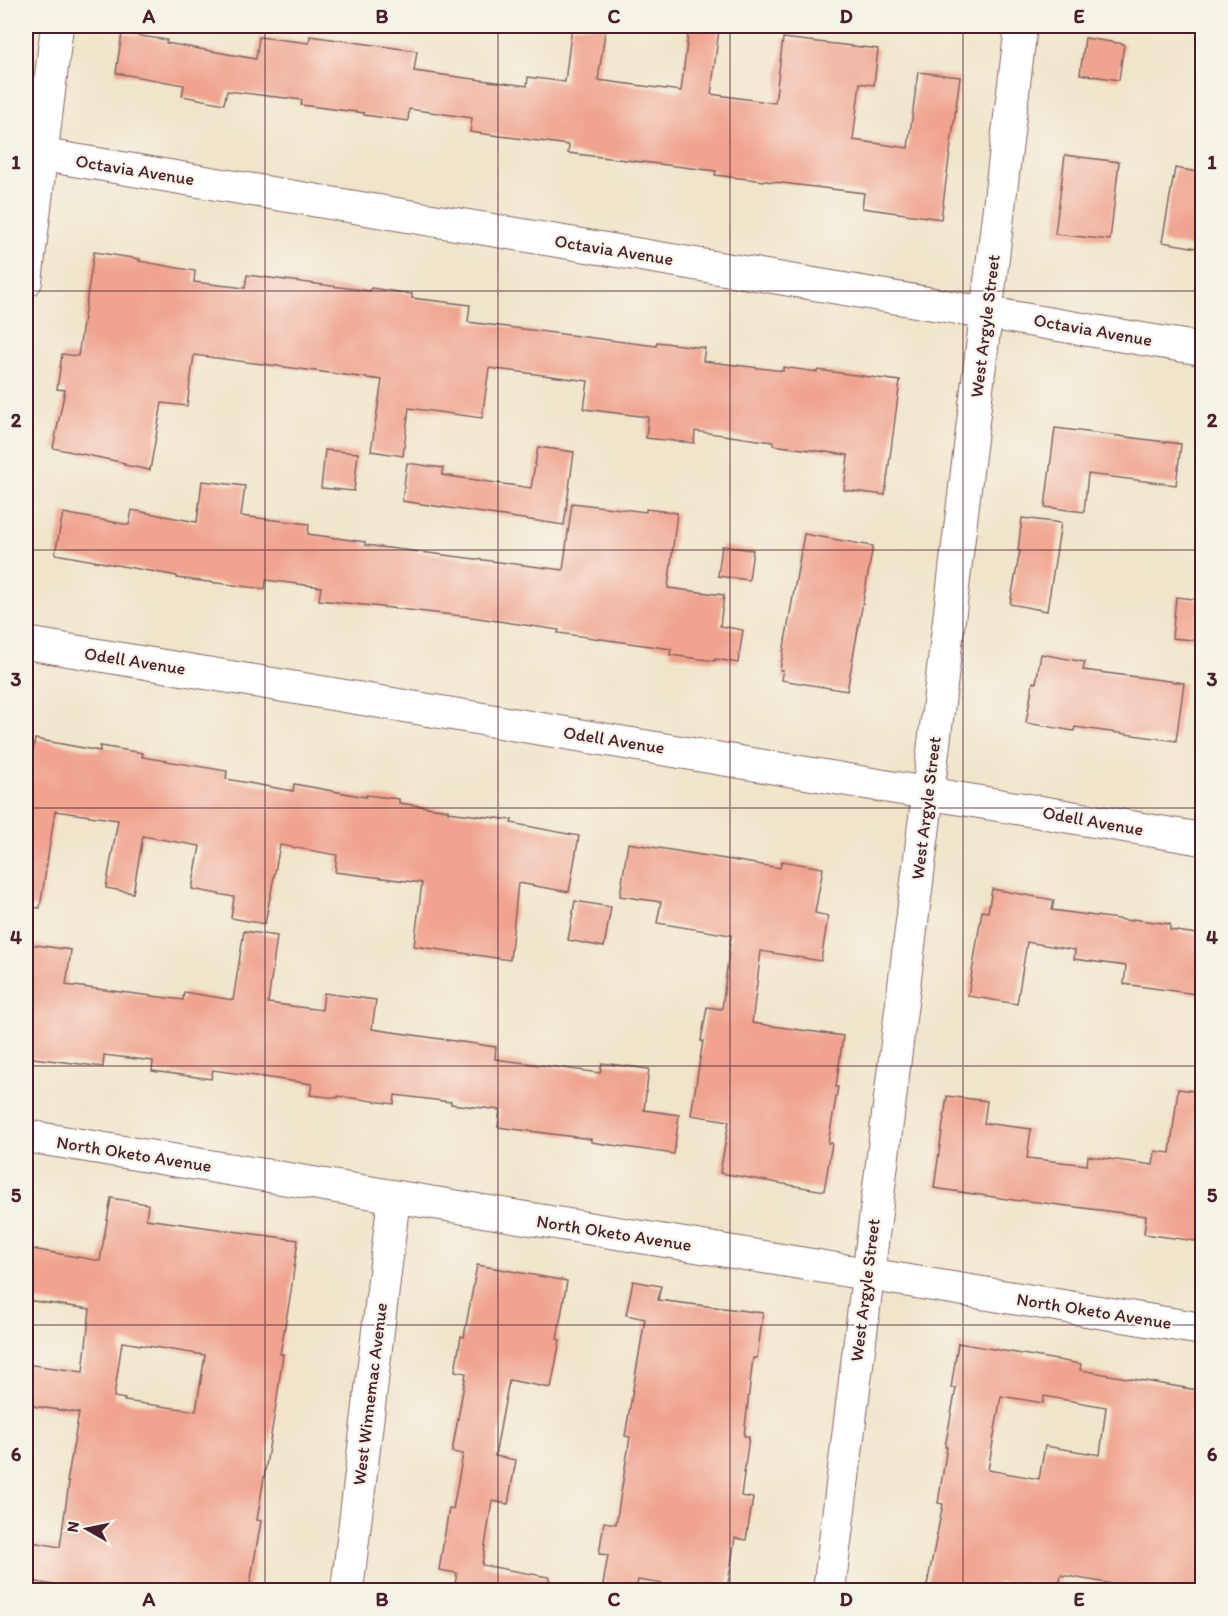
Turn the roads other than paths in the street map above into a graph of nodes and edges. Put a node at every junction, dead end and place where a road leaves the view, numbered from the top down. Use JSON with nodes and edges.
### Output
{"nodes":[{"id":1,"x":57,"y":26,"type":"edge"},
{"id":2,"x":1021,"y":26,"type":"edge"},
{"id":3,"x":33,"y":154,"type":"edge"},
{"id":4,"x":26,"y":281,"type":"edge"},
{"id":5,"x":987,"y":312,"type":"junction"},
{"id":6,"x":1203,"y":349,"type":"edge"},
{"id":7,"x":26,"y":642,"type":"edge"},
{"id":8,"x":928,"y":793,"type":"junction"},
{"id":9,"x":1203,"y":839,"type":"edge"},
{"id":10,"x":26,"y":1136,"type":"edge"},
{"id":11,"x":394,"y":1197,"type":"junction"},
{"id":12,"x":867,"y":1274,"type":"junction"},
{"id":13,"x":1203,"y":1329,"type":"edge"},
{"id":14,"x":347,"y":1590,"type":"edge"},
{"id":15,"x":829,"y":1590,"type":"edge"}],
"edges":[{"from":1,"to":3,"type":"street"},
{"from":2,"to":5,"type":"street","name":"West Argyle Street"},
{"from":3,"to":4,"type":"street"},
{"from":3,"to":5,"type":"street","name":"Octavia Avenue"},
{"from":5,"to":6,"type":"street","name":"Octavia Avenue"},
{"from":5,"to":8,"type":"street","name":"West Argyle Street"},
{"from":7,"to":8,"type":"street","name":"Odell Avenue"},
{"from":8,"to":9,"type":"street","name":"Odell Avenue"},
{"from":8,"to":12,"type":"street","name":"West Argyle Street"},
{"from":10,"to":11,"type":"street","name":"North Oketo Avenue"},
{"from":11,"to":12,"type":"street","name":"North Oketo Avenue"},
{"from":11,"to":14,"type":"street","name":"West Winnemac Avenue"},
{"from":12,"to":13,"type":"street","name":"North Oketo Avenue"},
{"from":12,"to":15,"type":"street","name":"West Argyle Street"}]}
